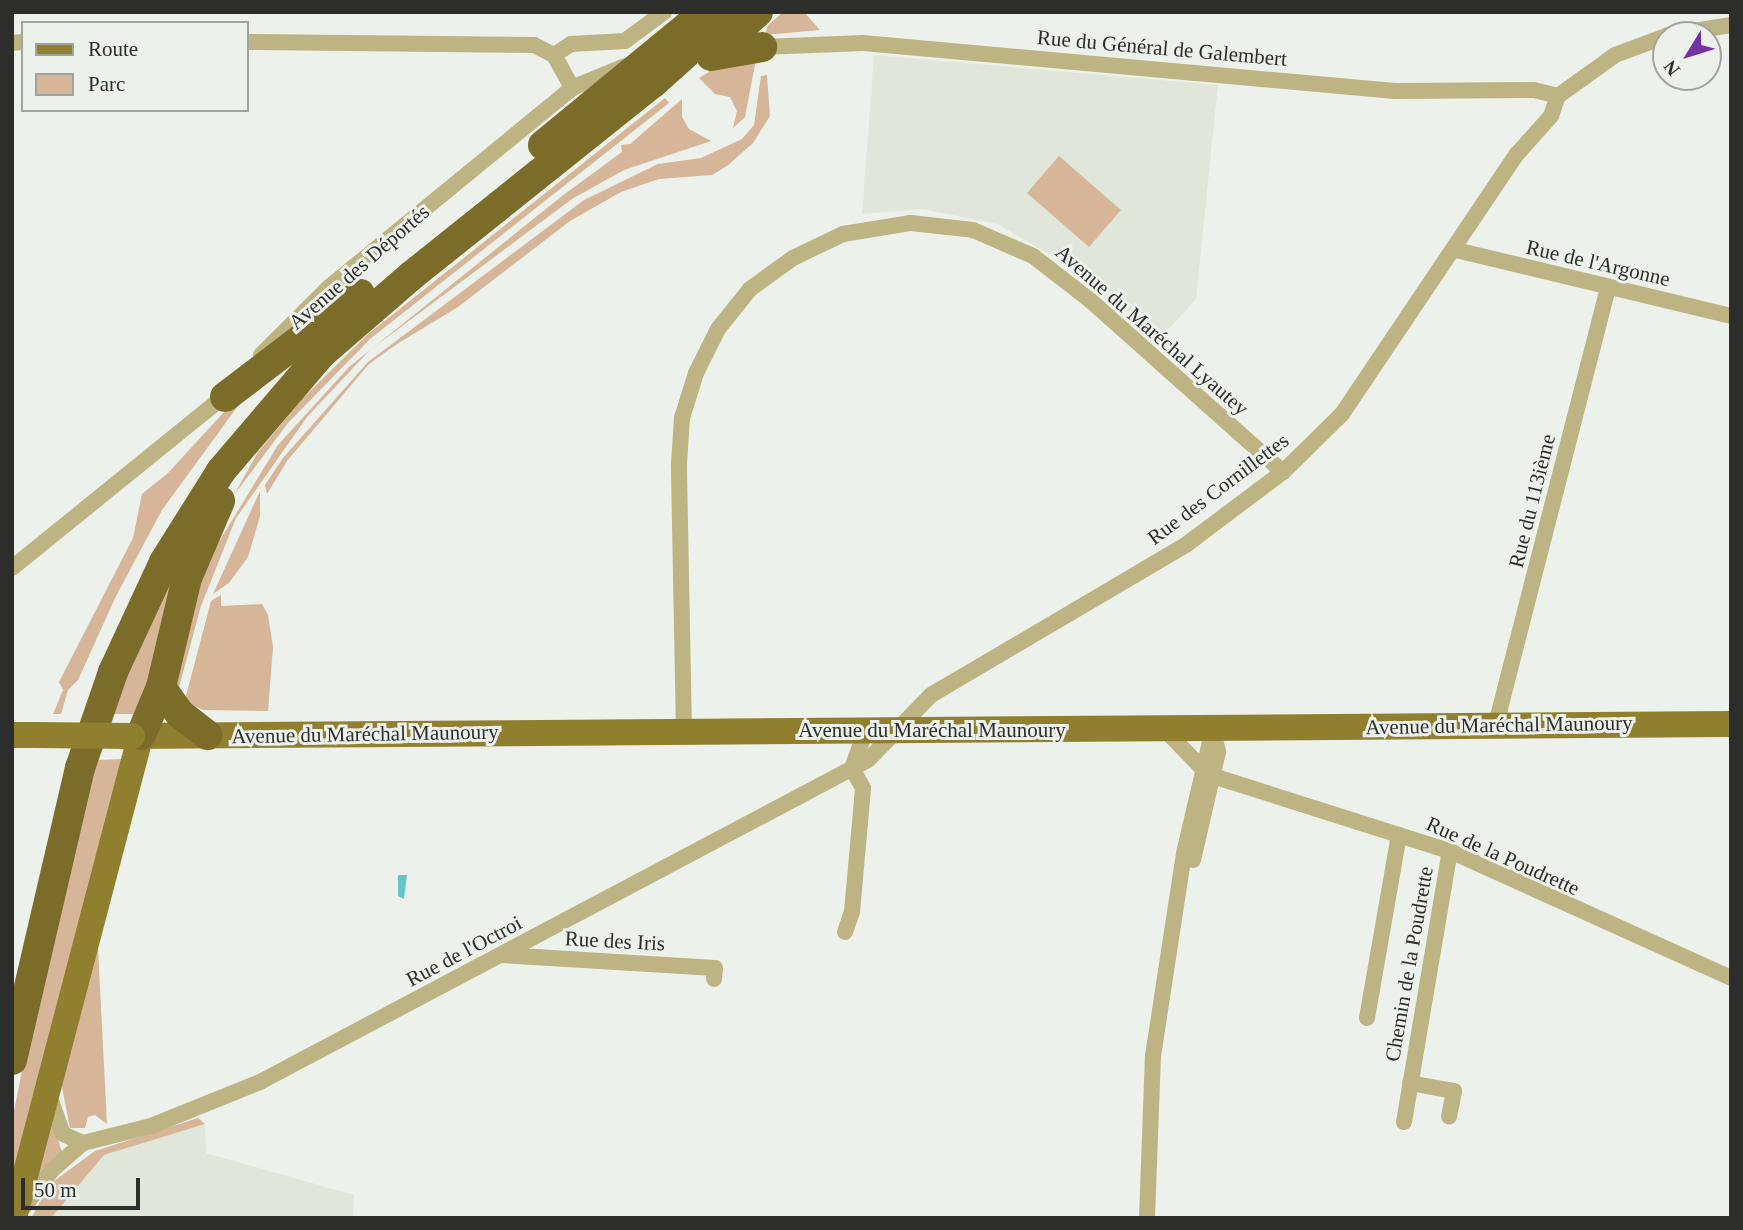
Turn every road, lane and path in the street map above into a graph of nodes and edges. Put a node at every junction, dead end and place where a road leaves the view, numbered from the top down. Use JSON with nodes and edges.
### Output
{"nodes":[{"id":1,"x":750,"y":23,"type":"edge"},
{"id":2,"x":1652,"y":41,"type":"edge"},
{"id":3,"x":248,"y":42,"type":"edge"},
{"id":4,"x":678,"y":47,"type":"edge"},
{"id":5,"x":554,"y":55,"type":"junction"},
{"id":6,"x":572,"y":88,"type":"junction"},
{"id":7,"x":1558,"y":96,"type":"junction"},
{"id":8,"x":1456,"y":250,"type":"junction"},
{"id":9,"x":1608,"y":288,"type":"junction"},
{"id":10,"x":339,"y":312,"type":"junction"},
{"id":11,"x":1731,"y":316,"type":"edge"},
{"id":12,"x":225,"y":397,"type":"junction"},
{"id":13,"x":221,"y":471,"type":"junction"},
{"id":14,"x":1283,"y":472,"type":"junction"},
{"id":15,"x":12,"y":568,"type":"edge"},
{"id":16,"x":160,"y":687,"type":"junction"},
{"id":17,"x":1496,"y":724,"type":"junction"},
{"id":18,"x":1731,"y":724,"type":"edge"},
{"id":19,"x":1164,"y":729,"type":"junction"},
{"id":20,"x":1213,"y":729,"type":"junction"},
{"id":21,"x":866,"y":730,"type":"junction"},
{"id":22,"x":898,"y":730,"type":"junction"},
{"id":23,"x":684,"y":732,"type":"junction"},
{"id":24,"x":23,"y":735,"type":"edge"},
{"id":25,"x":207,"y":735,"type":"junction"},
{"id":26,"x":137,"y":736,"type":"junction"},
{"id":27,"x":852,"y":768,"type":"junction"},
{"id":28,"x":1207,"y":772,"type":"junction"},
{"id":29,"x":1399,"y":835,"type":"junction"},
{"id":30,"x":1450,"y":851,"type":"junction"},
{"id":31,"x":34,"y":913,"type":"junction"},
{"id":32,"x":845,"y":932,"type":"dead end"},
{"id":33,"x":500,"y":955,"type":"junction"},
{"id":34,"x":12,"y":967,"type":"edge"},
{"id":35,"x":1731,"y":978,"type":"edge"},
{"id":36,"x":714,"y":979,"type":"dead end"},
{"id":37,"x":1367,"y":1018,"type":"dead end"},
{"id":38,"x":12,"y":1060,"type":"edge"},
{"id":39,"x":48,"y":1077,"type":"junction"},
{"id":40,"x":1410,"y":1083,"type":"junction"},
{"id":41,"x":1449,"y":1117,"type":"dead end"},
{"id":42,"x":1404,"y":1122,"type":"dead end"},
{"id":43,"x":83,"y":1143,"type":"junction"},
{"id":44,"x":15,"y":1218,"type":"edge"},
{"id":45,"x":1146,"y":1218,"type":"edge"}],
"edges":[{"from":1,"to":4,"type":"highway"},
{"from":1,"to":7,"type":"street","name":"Rue du Général de Galembert"},
{"from":2,"to":7,"type":"street"},
{"from":3,"to":5,"type":"street"},
{"from":4,"to":5,"type":"street"},
{"from":4,"to":6,"type":"street","name":"Avenue des Déportés"},
{"from":4,"to":10,"type":"highway","name":"Avenue des Déportés"},
{"from":4,"to":13,"type":"highway","name":"Avenue des Déportés"},
{"from":5,"to":6,"type":"street"},
{"from":6,"to":12,"type":"street","name":"Avenue des Déportés"},
{"from":7,"to":8,"type":"street","name":"Rue des Cornillettes"},
{"from":8,"to":9,"type":"street","name":"Rue de l'Argonne"},
{"from":8,"to":14,"type":"street","name":"Rue des Cornillettes"},
{"from":9,"to":11,"type":"street","name":"Rue de l'Argonne"},
{"from":9,"to":17,"type":"street","name":"Rue du 113ième"},
{"from":10,"to":12,"type":"highway"},
{"from":10,"to":31,"type":"highway"},
{"from":12,"to":15,"type":"street","name":"Avenue des Déportés"},
{"from":13,"to":16,"type":"highway"},
{"from":13,"to":31,"type":"highway","name":"Avenue des Déportés"},
{"from":14,"to":22,"type":"street","name":"Rue des Cornillettes"},
{"from":14,"to":23,"type":"street","name":"Avenue du Maréchal Lyautey"},
{"from":16,"to":25,"type":"highway"},
{"from":16,"to":26,"type":"highway"},
{"from":17,"to":18,"type":"main road","name":"Avenue du Maréchal Maunoury"},
{"from":17,"to":20,"type":"main road","name":"Avenue du Maréchal Maunoury"},
{"from":19,"to":20,"type":"main road","name":"Avenue du Maréchal Maunoury"},
{"from":19,"to":22,"type":"main road","name":"Avenue du Maréchal Maunoury"},
{"from":19,"to":28,"type":"street"},
{"from":20,"to":28,"type":"street"},
{"from":21,"to":22,"type":"main road","name":"Avenue du Maréchal Maunoury"},
{"from":21,"to":23,"type":"main road","name":"Avenue du Maréchal Maunoury"},
{"from":21,"to":27,"type":"street"},
{"from":22,"to":27,"type":"street","name":"Rue de l'Octroi"},
{"from":23,"to":25,"type":"main road","name":"Avenue du Maréchal Maunoury"},
{"from":24,"to":26,"type":"main road","name":"Avenue du Maréchal Maunoury","bridge":true},
{"from":25,"to":26,"type":"main road","name":"Avenue du Maréchal Maunoury"},
{"from":26,"to":39,"type":"main road"},
{"from":27,"to":32,"type":"street"},
{"from":27,"to":33,"type":"street","name":"Rue de l'Octroi"},
{"from":28,"to":29,"type":"street","name":"Rue de la Poudrette"},
{"from":28,"to":45,"type":"street"},
{"from":29,"to":30,"type":"street","name":"Rue de la Poudrette"},
{"from":29,"to":37,"type":"street"},
{"from":30,"to":35,"type":"street","name":"Rue de la Poudrette"},
{"from":30,"to":40,"type":"street","name":"Chemin de la Poudrette"},
{"from":31,"to":34,"type":"highway"},
{"from":31,"to":38,"type":"highway"},
{"from":33,"to":36,"type":"street","name":"Rue des Iris"},
{"from":33,"to":43,"type":"street","name":"Rue de l'Octroi"},
{"from":39,"to":43,"type":"street"},
{"from":39,"to":44,"type":"main road"},
{"from":40,"to":41,"type":"street","name":"Chemin de la Poudrette"},
{"from":40,"to":42,"type":"street","name":"Chemin de la Poudrette"},
{"from":43,"to":44,"type":"street","name":"Rue de l'Octroi"}]}
